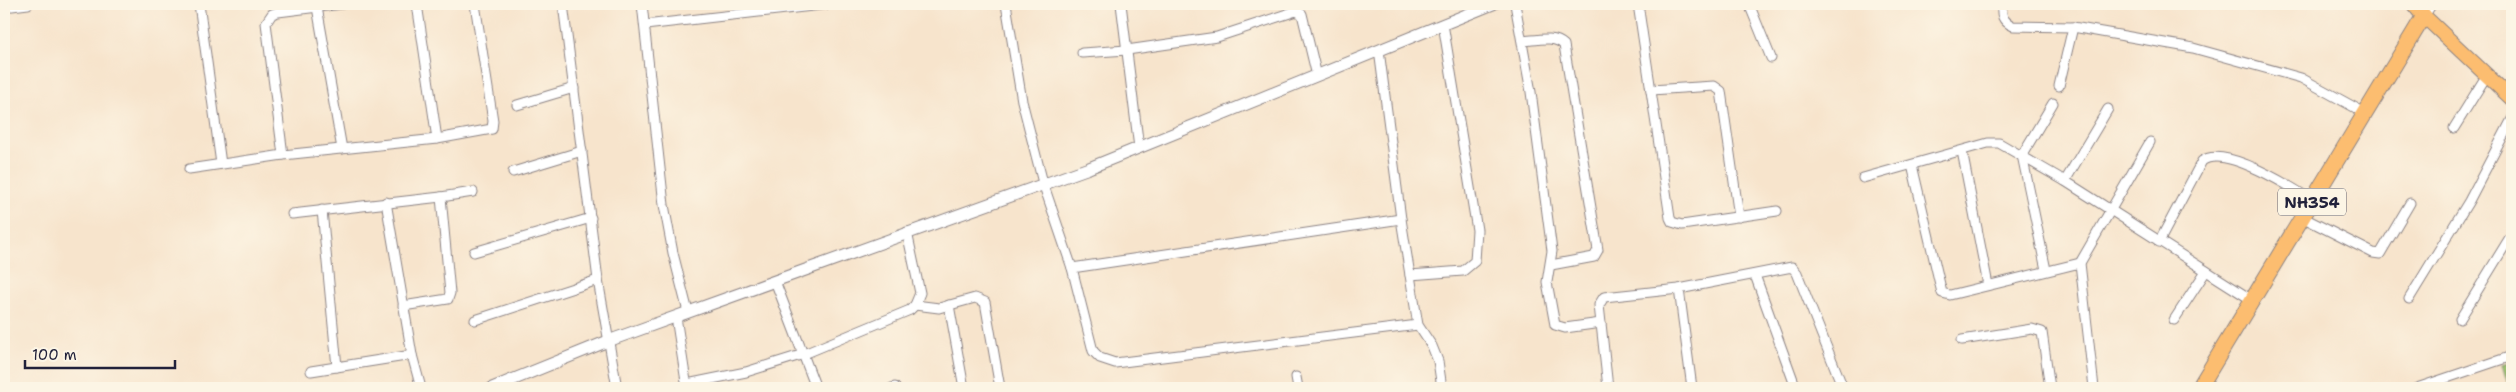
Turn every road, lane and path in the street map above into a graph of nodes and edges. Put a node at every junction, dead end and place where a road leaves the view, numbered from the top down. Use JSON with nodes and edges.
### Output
{"nodes":[{"id":1,"x":28,"y":4,"type":"edge"},
{"id":2,"x":199,"y":4,"type":"edge"},
{"id":3,"x":342,"y":4,"type":"edge"},
{"id":4,"x":417,"y":4,"type":"edge"},
{"id":5,"x":474,"y":4,"type":"edge"},
{"id":6,"x":562,"y":4,"type":"edge"},
{"id":7,"x":642,"y":4,"type":"edge"},
{"id":8,"x":830,"y":4,"type":"edge"},
{"id":9,"x":1006,"y":4,"type":"edge"},
{"id":10,"x":1121,"y":4,"type":"edge"},
{"id":11,"x":1279,"y":4,"type":"edge"},
{"id":12,"x":1493,"y":4,"type":"edge"},
{"id":13,"x":1515,"y":4,"type":"edge"},
{"id":14,"x":1638,"y":4,"type":"edge"},
{"id":15,"x":1749,"y":4,"type":"edge"},
{"id":16,"x":2002,"y":4,"type":"edge"},
{"id":17,"x":2414,"y":4,"type":"edge"},
{"id":18,"x":4,"y":7,"type":"edge"},
{"id":19,"x":317,"y":7,"type":"junction"},
{"id":20,"x":2428,"y":10,"type":"edge"},
{"id":21,"x":1282,"y":14,"type":"junction"},
{"id":22,"x":1443,"y":24,"type":"junction"},
{"id":23,"x":645,"y":25,"type":"junction"},
{"id":24,"x":2073,"y":27,"type":"junction"},
{"id":25,"x":1523,"y":41,"type":"junction"},
{"id":26,"x":1127,"y":50,"type":"junction"},
{"id":27,"x":1379,"y":50,"type":"junction"},
{"id":28,"x":1082,"y":53,"type":"dead end"},
{"id":29,"x":1771,"y":58,"type":"dead end"},
{"id":30,"x":2487,"y":75,"type":"junction"},
{"id":31,"x":1317,"y":76,"type":"junction"},
{"id":32,"x":2058,"y":86,"type":"dead end"},
{"id":33,"x":574,"y":88,"type":"junction"},
{"id":34,"x":1651,"y":90,"type":"junction"},
{"id":35,"x":2512,"y":99,"type":"edge"},
{"id":36,"x":2053,"y":103,"type":"dead end"},
{"id":37,"x":516,"y":105,"type":"dead end"},
{"id":38,"x":2108,"y":109,"type":"dead end"},
{"id":39,"x":2365,"y":113,"type":"junction"},
{"id":40,"x":2512,"y":119,"type":"edge"},
{"id":41,"x":2454,"y":128,"type":"dead end"},
{"id":42,"x":437,"y":139,"type":"junction"},
{"id":43,"x":2150,"y":142,"type":"dead end"},
{"id":44,"x":1140,"y":148,"type":"junction"},
{"id":45,"x":342,"y":149,"type":"junction"},
{"id":46,"x":582,"y":151,"type":"junction"},
{"id":47,"x":1962,"y":151,"type":"junction"},
{"id":48,"x":283,"y":155,"type":"junction"},
{"id":49,"x":2022,"y":155,"type":"junction"},
{"id":50,"x":221,"y":164,"type":"junction"},
{"id":51,"x":1912,"y":165,"type":"junction"},
{"id":52,"x":188,"y":169,"type":"dead end"},
{"id":53,"x":513,"y":172,"type":"dead end"},
{"id":54,"x":1863,"y":178,"type":"dead end"},
{"id":55,"x":2065,"y":181,"type":"junction"},
{"id":56,"x":1043,"y":183,"type":"junction"},
{"id":57,"x":474,"y":192,"type":"dead end"},
{"id":58,"x":441,"y":197,"type":"junction"},
{"id":59,"x":2312,"y":201,"type":"junction"},
{"id":60,"x":386,"y":202,"type":"junction"},
{"id":61,"x":2410,"y":203,"type":"dead end"},
{"id":62,"x":2109,"y":209,"type":"junction"},
{"id":63,"x":322,"y":210,"type":"junction"},
{"id":64,"x":1777,"y":212,"type":"dead end"},
{"id":65,"x":292,"y":214,"type":"dead end"},
{"id":66,"x":1739,"y":217,"type":"junction"},
{"id":67,"x":2302,"y":217,"type":"junction"},
{"id":68,"x":591,"y":218,"type":"junction"},
{"id":69,"x":1401,"y":219,"type":"junction"},
{"id":70,"x":907,"y":232,"type":"junction"},
{"id":71,"x":2512,"y":234,"type":"edge"},
{"id":72,"x":2159,"y":242,"type":"junction"},
{"id":73,"x":474,"y":252,"type":"dead end"},
{"id":74,"x":2080,"y":263,"type":"junction"},
{"id":75,"x":1551,"y":265,"type":"junction"},
{"id":76,"x":1072,"y":268,"type":"junction"},
{"id":77,"x":2046,"y":270,"type":"junction"},
{"id":78,"x":2206,"y":271,"type":"junction"},
{"id":79,"x":1410,"y":275,"type":"junction"},
{"id":80,"x":1755,"y":275,"type":"junction"},
{"id":81,"x":598,"y":280,"type":"junction"},
{"id":82,"x":775,"y":281,"type":"junction"},
{"id":83,"x":1988,"y":285,"type":"junction"},
{"id":84,"x":1679,"y":289,"type":"junction"},
{"id":85,"x":2409,"y":299,"type":"dead end"},
{"id":86,"x":2252,"y":300,"type":"junction"},
{"id":87,"x":915,"y":305,"type":"junction"},
{"id":88,"x":949,"y":305,"type":"junction"},
{"id":89,"x":403,"y":306,"type":"junction"},
{"id":90,"x":688,"y":312,"type":"junction"},
{"id":91,"x":676,"y":317,"type":"junction"},
{"id":92,"x":2460,"y":319,"type":"dead end"},
{"id":93,"x":475,"y":320,"type":"dead end"},
{"id":94,"x":2174,"y":320,"type":"dead end"},
{"id":95,"x":1601,"y":323,"type":"junction"},
{"id":96,"x":1418,"y":325,"type":"junction"},
{"id":97,"x":1962,"y":340,"type":"dead end"},
{"id":98,"x":608,"y":341,"type":"junction"},
{"id":99,"x":804,"y":354,"type":"junction"},
{"id":100,"x":412,"y":355,"type":"junction"},
{"id":101,"x":2512,"y":356,"type":"edge"},
{"id":102,"x":337,"y":367,"type":"junction"},
{"id":103,"x":311,"y":371,"type":"dead end"},
{"id":104,"x":1296,"y":377,"type":"dead end"},
{"id":105,"x":687,"y":386,"type":"edge"},
{"id":106,"x":2201,"y":387,"type":"edge"},
{"id":107,"x":2421,"y":387,"type":"edge"},
{"id":108,"x":422,"y":388,"type":"edge"},
{"id":109,"x":492,"y":388,"type":"edge"},
{"id":110,"x":617,"y":388,"type":"edge"},
{"id":111,"x":816,"y":388,"type":"edge"},
{"id":112,"x":964,"y":388,"type":"edge"},
{"id":113,"x":1000,"y":388,"type":"edge"},
{"id":114,"x":1298,"y":388,"type":"edge"},
{"id":115,"x":1442,"y":388,"type":"edge"},
{"id":116,"x":1608,"y":388,"type":"edge"},
{"id":117,"x":1692,"y":388,"type":"edge"},
{"id":118,"x":1796,"y":388,"type":"edge"},
{"id":119,"x":1842,"y":388,"type":"edge"},
{"id":120,"x":2050,"y":388,"type":"edge"},
{"id":121,"x":2094,"y":388,"type":"edge"}],
"edges":[{"from":1,"to":18,"type":"street"},
{"from":2,"to":50,"type":"street"},
{"from":3,"to":19,"type":"street"},
{"from":4,"to":42,"type":"street"},
{"from":5,"to":42,"type":"street"},
{"from":6,"to":33,"type":"street"},
{"from":7,"to":23,"type":"street"},
{"from":8,"to":23,"type":"street"},
{"from":9,"to":56,"type":"street"},
{"from":10,"to":26,"type":"street"},
{"from":11,"to":21,"type":"street"},
{"from":12,"to":22,"type":"street"},
{"from":13,"to":25,"type":"street"},
{"from":14,"to":34,"type":"street"},
{"from":15,"to":29,"type":"street"},
{"from":16,"to":24,"type":"street"},
{"from":17,"to":20,"type":"highway"},
{"from":19,"to":45,"type":"street"},
{"from":19,"to":48,"type":"street"},
{"from":20,"to":30,"type":"main road"},
{"from":20,"to":39,"type":"highway","number":"NH354"},
{"from":21,"to":26,"type":"street"},
{"from":21,"to":31,"type":"street"},
{"from":22,"to":27,"type":"street"},
{"from":22,"to":79,"type":"street"},
{"from":23,"to":90,"type":"street"},
{"from":24,"to":32,"type":"street"},
{"from":24,"to":39,"type":"street"},
{"from":25,"to":75,"type":"street"},
{"from":25,"to":75,"type":"street"},
{"from":26,"to":28,"type":"street"},
{"from":26,"to":44,"type":"street"},
{"from":27,"to":31,"type":"street"},
{"from":27,"to":69,"type":"street"},
{"from":30,"to":35,"type":"main road"},
{"from":30,"to":41,"type":"street"},
{"from":31,"to":44,"type":"street"},
{"from":33,"to":37,"type":"street"},
{"from":33,"to":46,"type":"street"},
{"from":34,"to":66,"type":"street"},
{"from":34,"to":66,"type":"street"},
{"from":36,"to":49,"type":"street"},
{"from":38,"to":55,"type":"street"},
{"from":39,"to":59,"type":"highway","number":"NH354"},
{"from":40,"to":85,"type":"street"},
{"from":42,"to":45,"type":"street"},
{"from":43,"to":62,"type":"street"},
{"from":44,"to":56,"type":"street"},
{"from":45,"to":48,"type":"street"},
{"from":46,"to":53,"type":"street"},
{"from":46,"to":68,"type":"street"},
{"from":47,"to":49,"type":"street"},
{"from":47,"to":51,"type":"street"},
{"from":47,"to":83,"type":"street"},
{"from":48,"to":50,"type":"street"},
{"from":49,"to":55,"type":"street"},
{"from":49,"to":77,"type":"street"},
{"from":50,"to":52,"type":"street"},
{"from":51,"to":54,"type":"street"},
{"from":51,"to":83,"type":"street"},
{"from":55,"to":62,"type":"street"},
{"from":56,"to":70,"type":"street"},
{"from":56,"to":76,"type":"street"},
{"from":57,"to":58,"type":"street"},
{"from":58,"to":60,"type":"street"},
{"from":58,"to":89,"type":"street"},
{"from":59,"to":67,"type":"highway","number":"NH354"},
{"from":59,"to":72,"type":"street"},
{"from":60,"to":63,"type":"street"},
{"from":60,"to":89,"type":"street"},
{"from":61,"to":67,"type":"street"},
{"from":62,"to":72,"type":"street"},
{"from":62,"to":74,"type":"street"},
{"from":63,"to":65,"type":"street"},
{"from":63,"to":102,"type":"street"},
{"from":64,"to":66,"type":"street"},
{"from":67,"to":86,"type":"highway","number":"NH354"},
{"from":68,"to":73,"type":"street"},
{"from":68,"to":81,"type":"street"},
{"from":69,"to":76,"type":"street"},
{"from":69,"to":79,"type":"street"},
{"from":70,"to":82,"type":"street"},
{"from":70,"to":87,"type":"street"},
{"from":71,"to":92,"type":"street"},
{"from":72,"to":78,"type":"street"},
{"from":74,"to":77,"type":"street"},
{"from":74,"to":121,"type":"street"},
{"from":75,"to":95,"type":"street"},
{"from":76,"to":96,"type":"street"},
{"from":77,"to":83,"type":"street"},
{"from":78,"to":86,"type":"street"},
{"from":78,"to":94,"type":"street"},
{"from":79,"to":96,"type":"street"},
{"from":80,"to":84,"type":"street"},
{"from":80,"to":118,"type":"street"},
{"from":80,"to":119,"type":"street"},
{"from":81,"to":93,"type":"street"},
{"from":81,"to":98,"type":"street"},
{"from":82,"to":90,"type":"street"},
{"from":82,"to":99,"type":"street"},
{"from":84,"to":95,"type":"street"},
{"from":84,"to":117,"type":"street"},
{"from":86,"to":106,"type":"highway","number":"NH354"},
{"from":87,"to":88,"type":"street"},
{"from":87,"to":99,"type":"street"},
{"from":88,"to":112,"type":"street"},
{"from":88,"to":113,"type":"street"},
{"from":89,"to":100,"type":"street"},
{"from":90,"to":91,"type":"street"},
{"from":91,"to":98,"type":"street"},
{"from":91,"to":105,"type":"street"},
{"from":95,"to":116,"type":"street"},
{"from":96,"to":115,"type":"street"},
{"from":97,"to":120,"type":"street"},
{"from":98,"to":109,"type":"street"},
{"from":98,"to":110,"type":"street"},
{"from":99,"to":105,"type":"street"},
{"from":99,"to":111,"type":"street"},
{"from":100,"to":102,"type":"street"},
{"from":100,"to":108,"type":"street"},
{"from":101,"to":107,"type":"street"},
{"from":102,"to":103,"type":"street"},
{"from":104,"to":114,"type":"street"}]}
